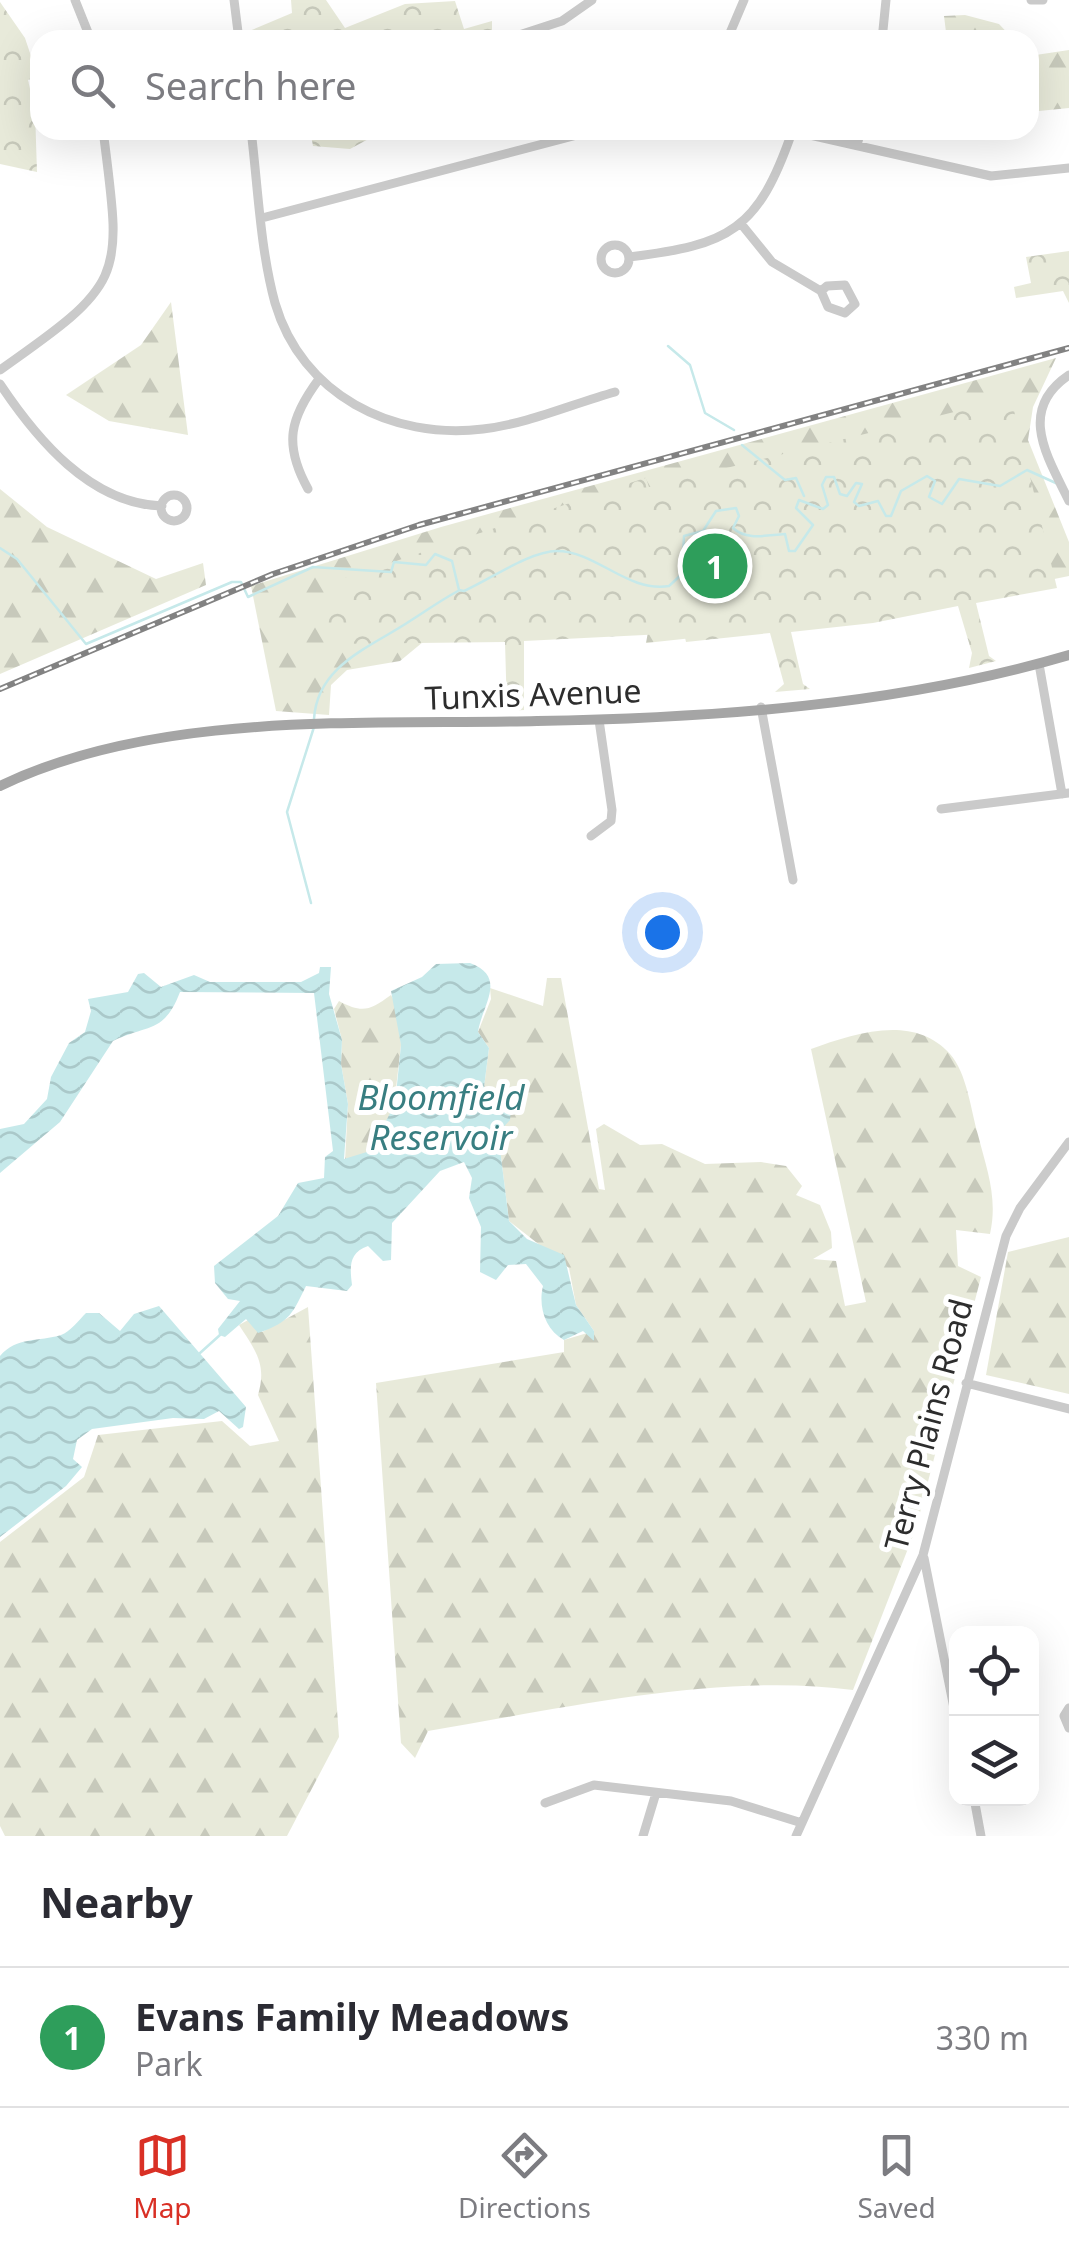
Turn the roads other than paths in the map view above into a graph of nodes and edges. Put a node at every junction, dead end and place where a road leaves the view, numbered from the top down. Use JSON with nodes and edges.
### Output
{"nodes":[{"id":1,"x":75,"y":0,"type":"edge"},
{"id":2,"x":234,"y":0,"type":"edge"},
{"id":3,"x":592,"y":0,"type":"edge"},
{"id":4,"x":744,"y":0,"type":"edge"},
{"id":5,"x":886,"y":0,"type":"edge"},
{"id":6,"x":1031,"y":0,"type":"edge"},
{"id":7,"x":1043,"y":0,"type":"edge"},
{"id":8,"x":87,"y":30,"type":"edge"},
{"id":9,"x":238,"y":30,"type":"edge"},
{"id":10,"x":534,"y":30,"type":"edge"},
{"id":11,"x":731,"y":30,"type":"edge"},
{"id":12,"x":883,"y":30,"type":"edge"},
{"id":13,"x":104,"y":140,"type":"edge"},
{"id":14,"x":252,"y":140,"type":"edge"},
{"id":15,"x":558,"y":140,"type":"edge"},
{"id":16,"x":787,"y":140,"type":"edge"},
{"id":17,"x":833,"y":140,"type":"edge"},
{"id":18,"x":858,"y":140,"type":"edge"},
{"id":19,"x":857,"y":145,"type":"junction"},
{"id":20,"x":1069,"y":168,"type":"edge"},
{"id":21,"x":262,"y":218,"type":"junction"},
{"id":22,"x":742,"y":225,"type":"junction"},
{"id":23,"x":628,"y":258,"type":"dead end"},
{"id":24,"x":821,"y":292,"type":"dead end"},
{"id":25,"x":0,"y":370,"type":"edge"},
{"id":26,"x":1069,"y":374,"type":"edge"},
{"id":27,"x":319,"y":379,"type":"junction"},
{"id":28,"x":0,"y":384,"type":"edge"},
{"id":29,"x":615,"y":392,"type":"dead end"},
{"id":30,"x":308,"y":489,"type":"dead end"},
{"id":31,"x":1067,"y":496,"type":"edge"},
{"id":32,"x":162,"y":506,"type":"dead end"},
{"id":33,"x":1069,"y":655,"type":"edge"},
{"id":34,"x":1039,"y":664,"type":"junction"},
{"id":35,"x":761,"y":708,"type":"junction"},
{"id":36,"x":598,"y":720,"type":"junction"},
{"id":37,"x":0,"y":786,"type":"edge"},
{"id":38,"x":1065,"y":794,"type":"edge"},
{"id":39,"x":941,"y":809,"type":"dead end"},
{"id":40,"x":591,"y":836,"type":"dead end"},
{"id":41,"x":793,"y":880,"type":"dead end"},
{"id":42,"x":1069,"y":1142,"type":"edge"},
{"id":43,"x":966,"y":1383,"type":"junction"},
{"id":44,"x":1069,"y":1409,"type":"edge"},
{"id":45,"x":923,"y":1556,"type":"junction"},
{"id":46,"x":1069,"y":1708,"type":"edge"},
{"id":47,"x":956,"y":1716,"type":"edge"},
{"id":48,"x":1069,"y":1728,"type":"edge"},
{"id":49,"x":656,"y":1793,"type":"junction"},
{"id":50,"x":545,"y":1803,"type":"dead end"},
{"id":51,"x":975,"y":1806,"type":"edge"},
{"id":52,"x":802,"y":1823,"type":"junction"},
{"id":53,"x":644,"y":1836,"type":"edge"},
{"id":54,"x":796,"y":1836,"type":"edge"},
{"id":55,"x":980,"y":1836,"type":"edge"}],
"edges":[{"from":1,"to":8,"type":"street"},
{"from":2,"to":9,"type":"street"},
{"from":3,"to":10,"type":"street"},
{"from":4,"to":11,"type":"street"},
{"from":5,"to":12,"type":"street"},
{"from":6,"to":7,"type":"street"},
{"from":13,"to":25,"type":"street"},
{"from":14,"to":21,"type":"street"},
{"from":15,"to":21,"type":"street"},
{"from":16,"to":22,"type":"street"},
{"from":17,"to":19,"type":"street"},
{"from":18,"to":19,"type":"street"},
{"from":19,"to":20,"type":"street"},
{"from":21,"to":27,"type":"street"},
{"from":22,"to":23,"type":"street"},
{"from":22,"to":24,"type":"street"},
{"from":26,"to":31,"type":"street"},
{"from":27,"to":29,"type":"street"},
{"from":27,"to":30,"type":"street"},
{"from":28,"to":32,"type":"street"},
{"from":33,"to":34,"type":"main road","name":"Tunxis Avenue"},
{"from":34,"to":35,"type":"main road","name":"Tunxis Avenue"},
{"from":34,"to":38,"type":"street"},
{"from":35,"to":36,"type":"main road","name":"Tunxis Avenue"},
{"from":35,"to":41,"type":"street"},
{"from":36,"to":37,"type":"main road","name":"Tunxis Avenue"},
{"from":36,"to":40,"type":"street"},
{"from":38,"to":39,"type":"street"},
{"from":42,"to":43,"type":"street","name":"Terry Plains Road"},
{"from":43,"to":44,"type":"street"},
{"from":43,"to":45,"type":"street","name":"Terry Plains Road"},
{"from":45,"to":47,"type":"street"},
{"from":45,"to":52,"type":"street","name":"Terry Plains Road"},
{"from":46,"to":48,"type":"street"},
{"from":49,"to":50,"type":"street"},
{"from":49,"to":52,"type":"street"},
{"from":49,"to":53,"type":"street"},
{"from":51,"to":55,"type":"street"},
{"from":52,"to":54,"type":"street","name":"Terry Plains Road"}]}
